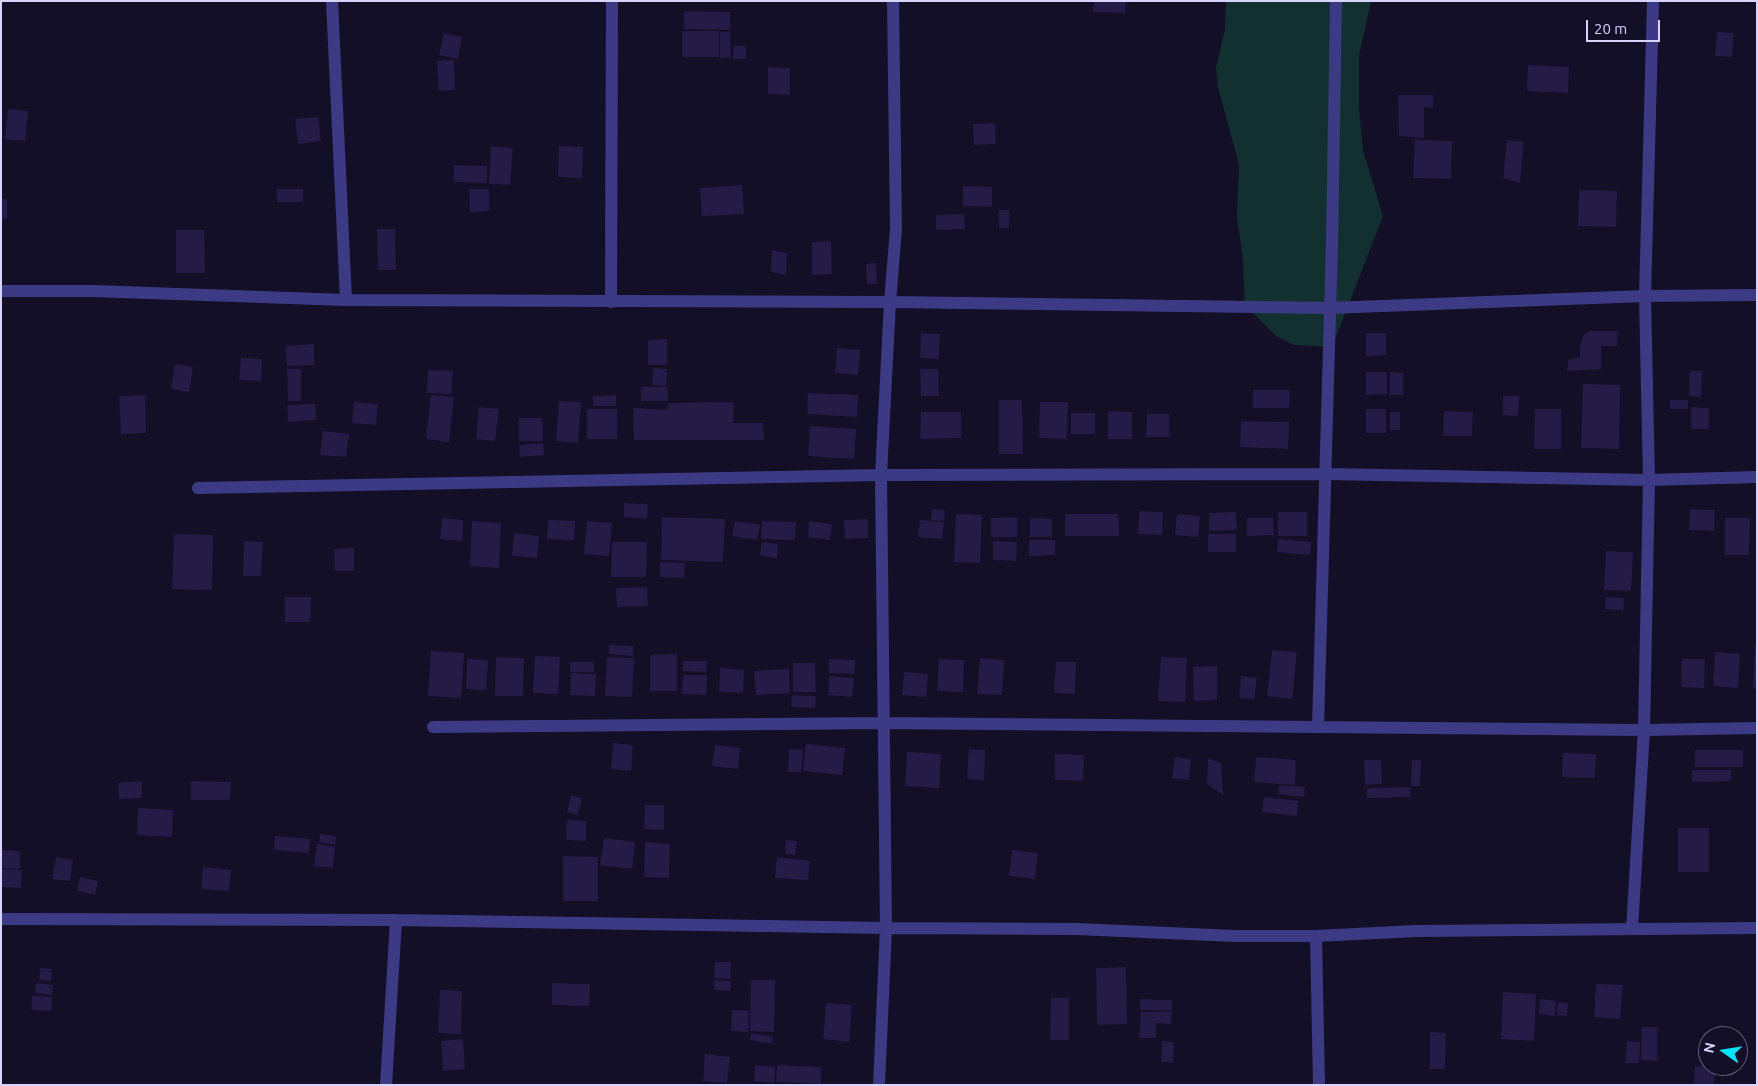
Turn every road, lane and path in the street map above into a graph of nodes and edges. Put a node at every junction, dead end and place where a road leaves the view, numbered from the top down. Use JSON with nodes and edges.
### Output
{"nodes":[{"id":1,"x":332,"y":1,"type":"edge"},
{"id":2,"x":612,"y":1,"type":"edge"},
{"id":3,"x":893,"y":1,"type":"edge"},
{"id":4,"x":1336,"y":1,"type":"edge"},
{"id":5,"x":1652,"y":2,"type":"edge"},
{"id":6,"x":1,"y":291,"type":"edge"},
{"id":7,"x":1757,"y":294,"type":"edge"},
{"id":8,"x":1645,"y":296,"type":"junction"},
{"id":9,"x":346,"y":300,"type":"junction"},
{"id":10,"x":612,"y":302,"type":"junction"},
{"id":11,"x":890,"y":302,"type":"junction"},
{"id":12,"x":1329,"y":308,"type":"junction"},
{"id":13,"x":1326,"y":474,"type":"junction"},
{"id":14,"x":881,"y":475,"type":"junction"},
{"id":15,"x":1757,"y":477,"type":"edge"},
{"id":16,"x":1649,"y":480,"type":"junction"},
{"id":17,"x":198,"y":488,"type":"dead end"},
{"id":18,"x":884,"y":722,"type":"junction"},
{"id":19,"x":1318,"y":726,"type":"junction"},
{"id":20,"x":434,"y":727,"type":"dead end"},
{"id":21,"x":1757,"y":728,"type":"edge"},
{"id":22,"x":1644,"y":730,"type":"junction"},
{"id":23,"x":1,"y":920,"type":"edge"},
{"id":24,"x":396,"y":920,"type":"junction"},
{"id":25,"x":886,"y":928,"type":"junction"},
{"id":26,"x":1757,"y":928,"type":"edge"},
{"id":27,"x":1632,"y":929,"type":"junction"},
{"id":28,"x":1316,"y":936,"type":"junction"},
{"id":29,"x":386,"y":1085,"type":"edge"},
{"id":30,"x":879,"y":1085,"type":"edge"},
{"id":31,"x":1319,"y":1085,"type":"edge"}],
"edges":[{"from":1,"to":9,"type":"street"},
{"from":2,"to":10,"type":"street"},
{"from":3,"to":11,"type":"street"},
{"from":4,"to":12,"type":"street"},
{"from":5,"to":8,"type":"street"},
{"from":6,"to":9,"type":"street"},
{"from":7,"to":8,"type":"street"},
{"from":8,"to":12,"type":"street"},
{"from":8,"to":16,"type":"street"},
{"from":9,"to":10,"type":"street"},
{"from":10,"to":11,"type":"street"},
{"from":11,"to":12,"type":"street"},
{"from":11,"to":14,"type":"street"},
{"from":12,"to":13,"type":"street"},
{"from":13,"to":14,"type":"street"},
{"from":13,"to":16,"type":"street"},
{"from":13,"to":19,"type":"street"},
{"from":14,"to":17,"type":"street"},
{"from":14,"to":18,"type":"street"},
{"from":15,"to":16,"type":"street"},
{"from":16,"to":22,"type":"street"},
{"from":18,"to":19,"type":"street"},
{"from":18,"to":20,"type":"street"},
{"from":18,"to":25,"type":"street"},
{"from":19,"to":22,"type":"street"},
{"from":21,"to":22,"type":"street"},
{"from":22,"to":27,"type":"street"},
{"from":23,"to":24,"type":"street"},
{"from":24,"to":25,"type":"street"},
{"from":24,"to":29,"type":"street"},
{"from":25,"to":28,"type":"street"},
{"from":25,"to":30,"type":"street"},
{"from":26,"to":27,"type":"street"},
{"from":27,"to":28,"type":"street"},
{"from":28,"to":31,"type":"street"}]}
